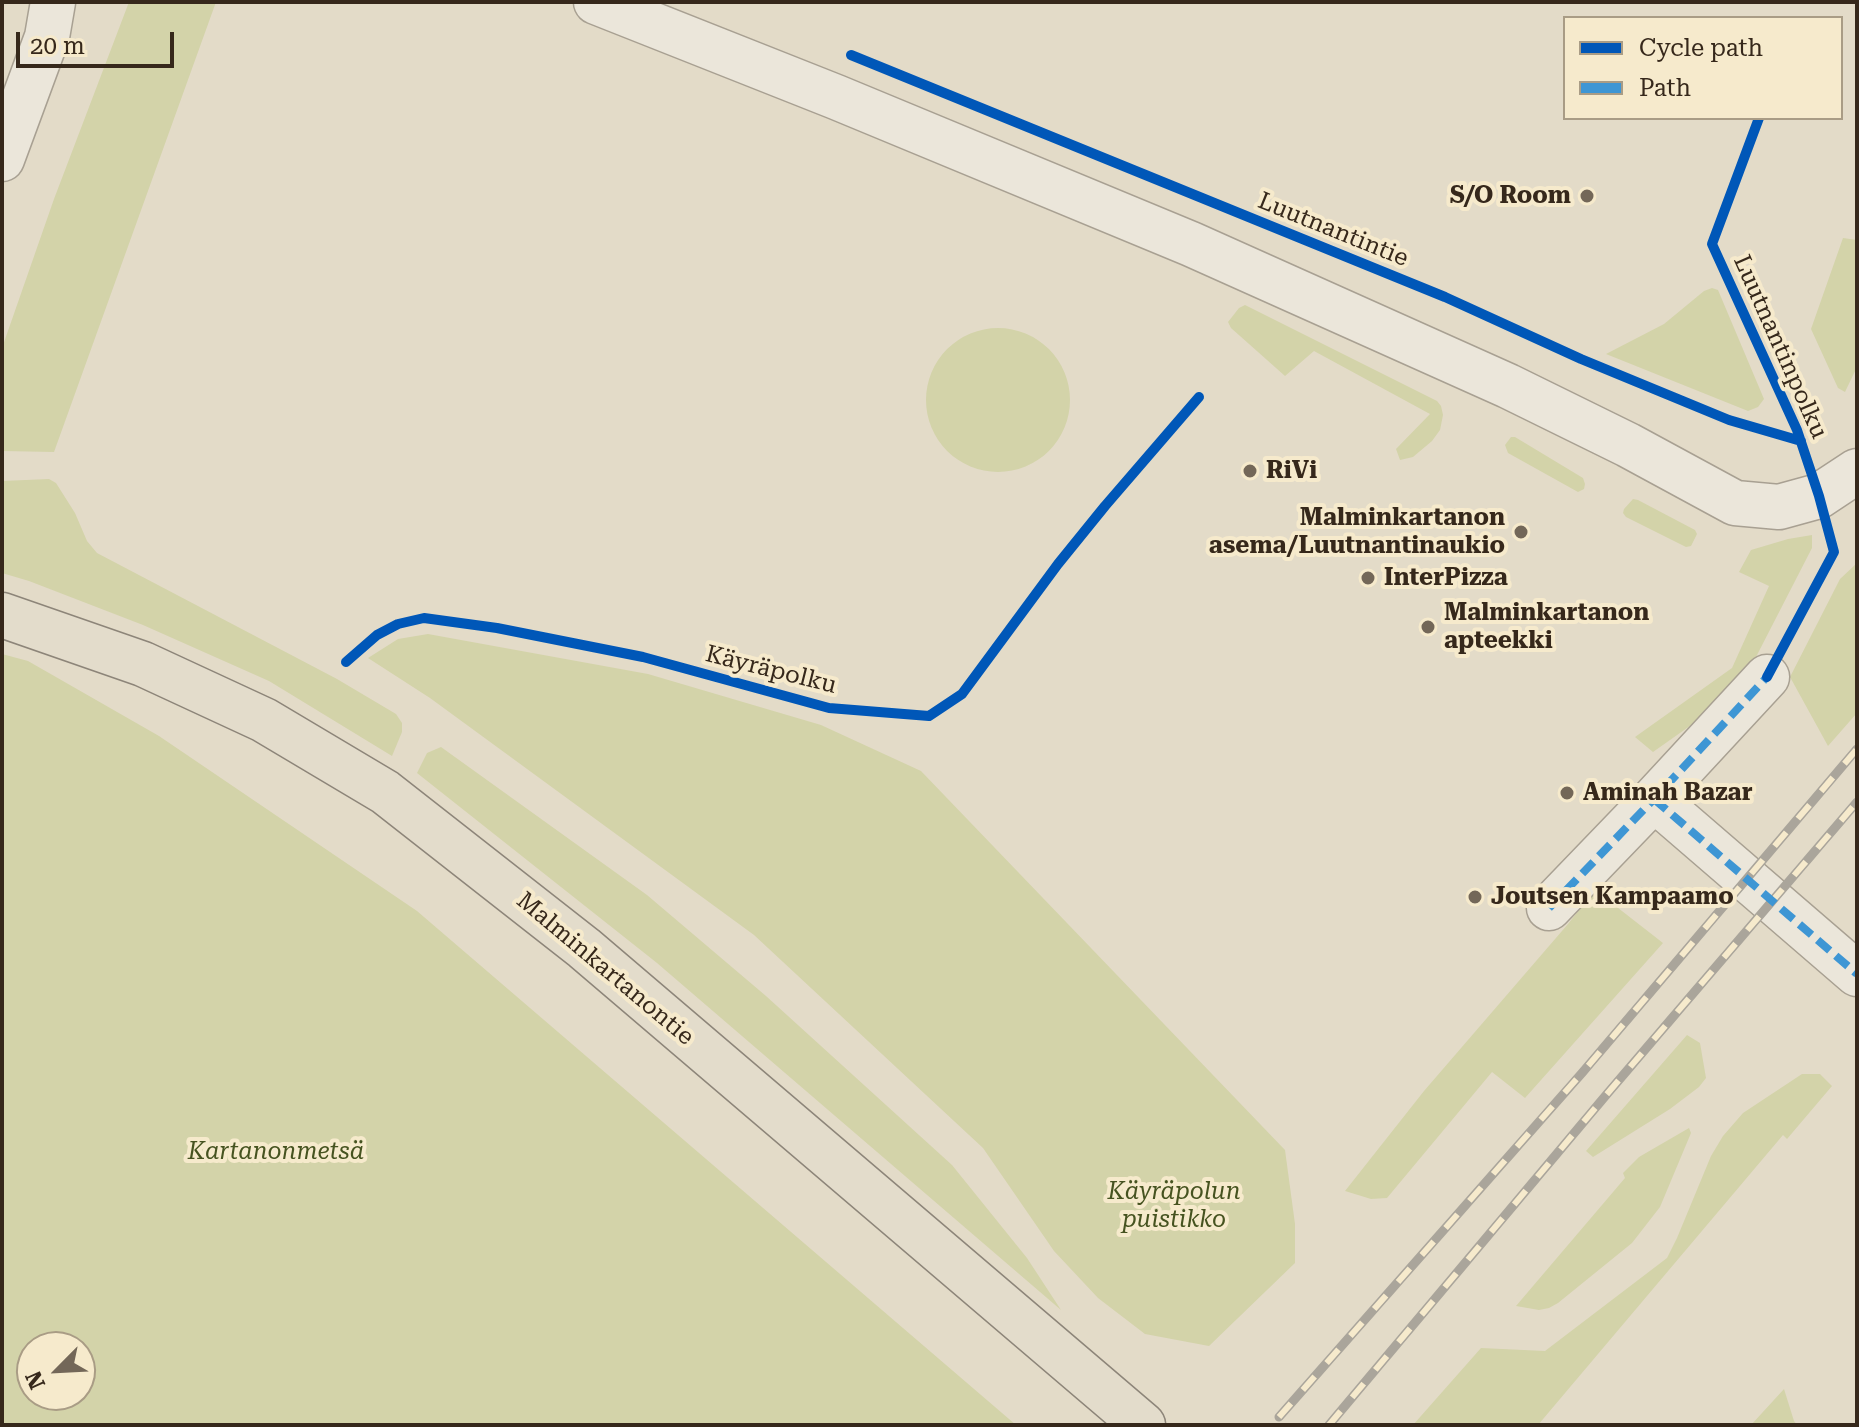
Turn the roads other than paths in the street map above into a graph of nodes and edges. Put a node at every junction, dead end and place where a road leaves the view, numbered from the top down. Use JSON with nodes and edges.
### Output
{"nodes":[{"id":1,"x":596,"y":2,"type":"edge"},
{"id":2,"x":56,"y":14,"type":"edge"},
{"id":3,"x":2,"y":159,"type":"edge"},
{"id":4,"x":1857,"y":471,"type":"edge"},
{"id":5,"x":2,"y":615,"type":"edge"},
{"id":6,"x":1767,"y":677,"type":"dead end"},
{"id":7,"x":1654,"y":799,"type":"junction"},
{"id":8,"x":1549,"y":908,"type":"dead end"},
{"id":9,"x":1857,"y":974,"type":"edge"},
{"id":10,"x":1143,"y":1425,"type":"edge"}],
"edges":[{"from":1,"to":4,"type":"street"},
{"from":2,"to":3,"type":"street"},
{"from":5,"to":10,"type":"main road","name":"Malminkartanontie"},
{"from":6,"to":7,"type":"street"},
{"from":7,"to":8,"type":"street"},
{"from":7,"to":9,"type":"street"}]}
